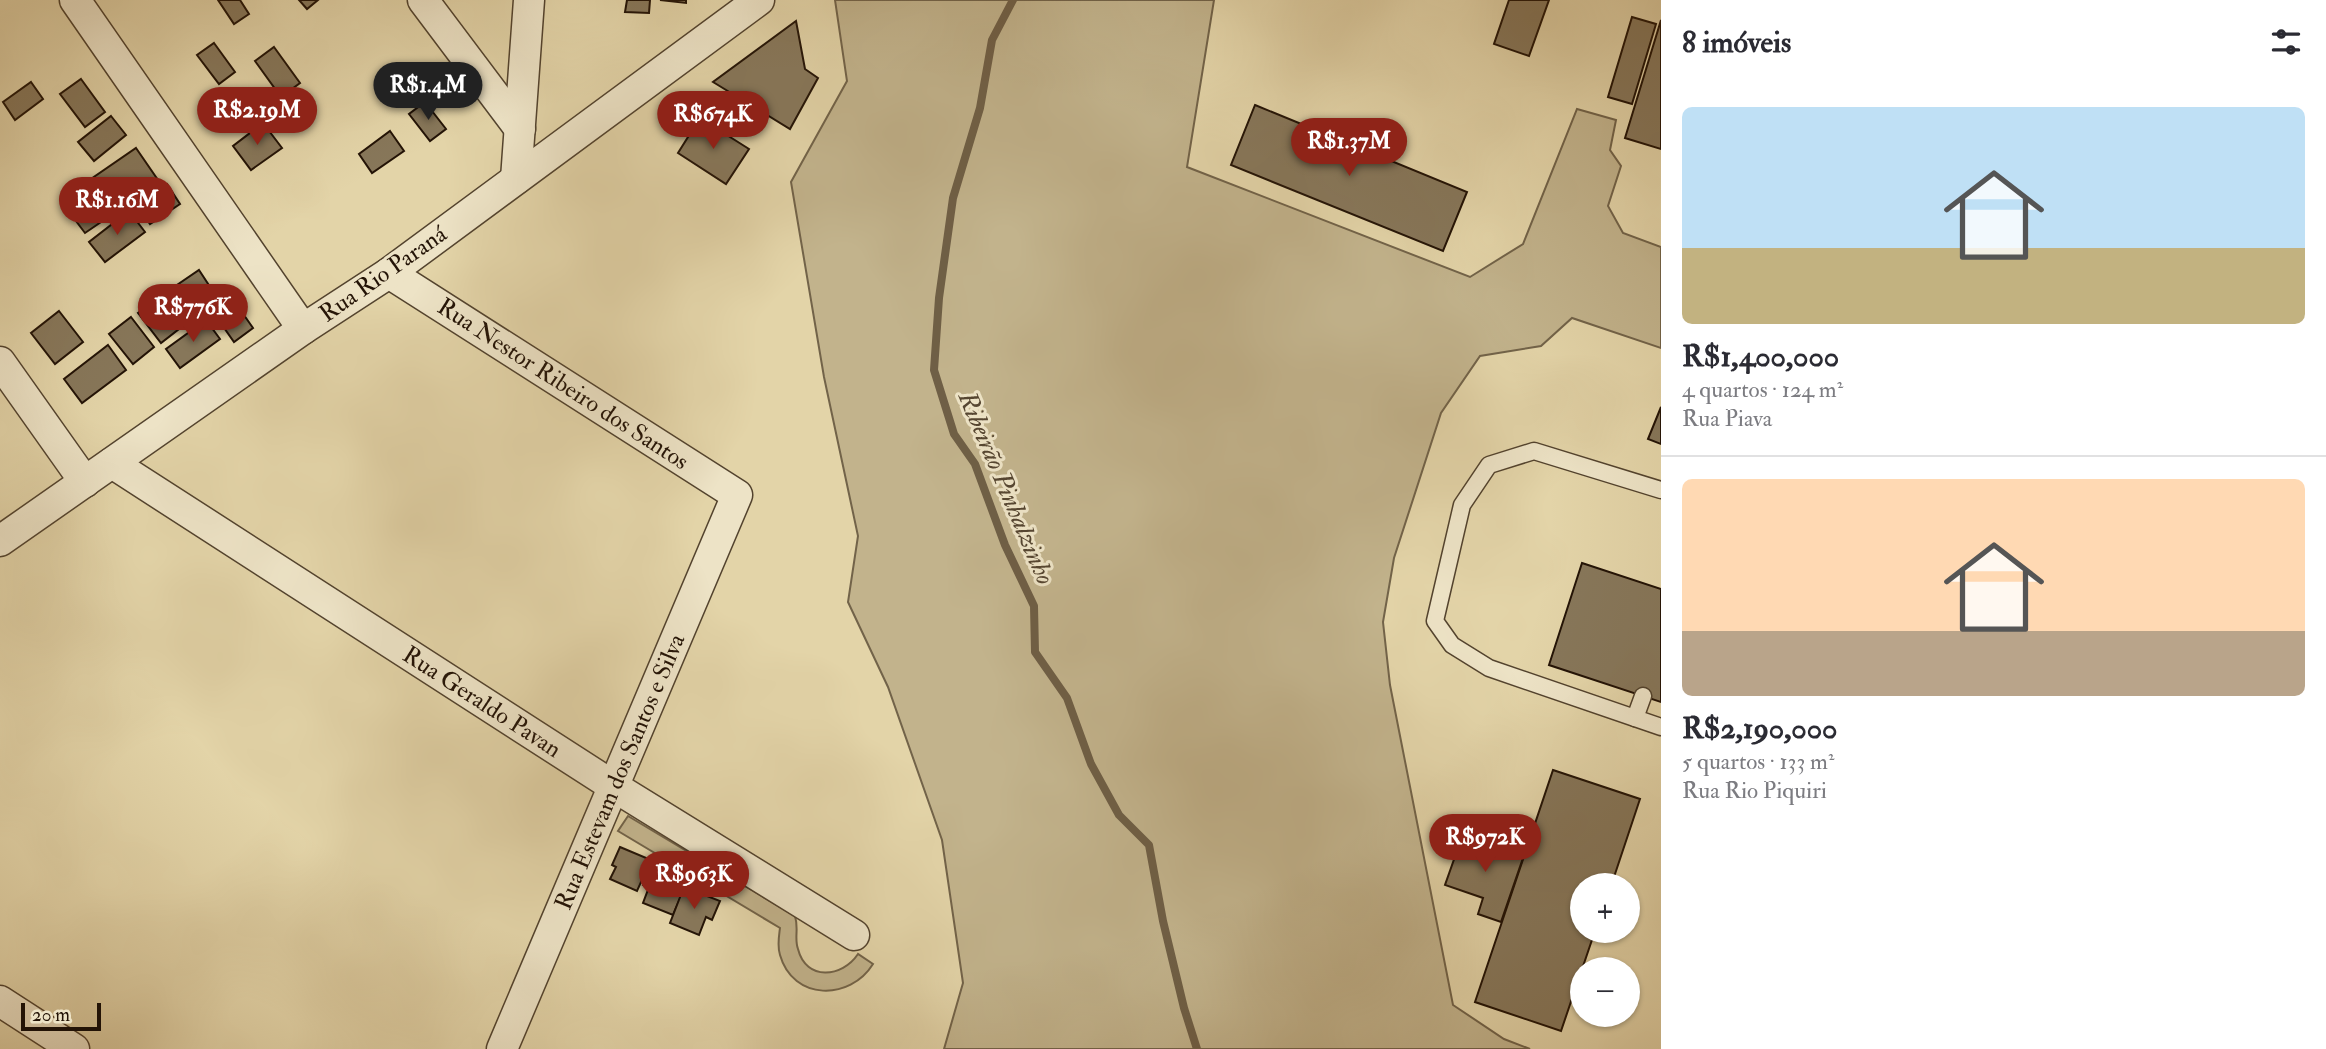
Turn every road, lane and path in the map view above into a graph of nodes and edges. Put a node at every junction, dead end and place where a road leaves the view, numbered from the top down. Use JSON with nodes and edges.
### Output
{"nodes":[{"id":1,"x":75,"y":0,"type":"edge"},
{"id":2,"x":422,"y":0,"type":"edge"},
{"id":3,"x":529,"y":0,"type":"edge"},
{"id":4,"x":760,"y":0,"type":"edge"},
{"id":5,"x":520,"y":129,"type":"junction"},
{"id":6,"x":516,"y":179,"type":"junction"},
{"id":7,"x":389,"y":273,"type":"junction"},
{"id":8,"x":303,"y":329,"type":"junction"},
{"id":9,"x":0,"y":362,"type":"edge"},
{"id":10,"x":112,"y":463,"type":"junction"},
{"id":11,"x":85,"y":482,"type":"junction"},
{"id":12,"x":1661,"y":490,"type":"edge"},
{"id":13,"x":737,"y":495,"type":"joint"},
{"id":14,"x":0,"y":541,"type":"edge"},
{"id":15,"x":1643,"y":696,"type":"dead end"},
{"id":16,"x":1636,"y":718,"type":"junction"},
{"id":17,"x":1661,"y":727,"type":"edge"},
{"id":18,"x":613,"y":786,"type":"junction"},
{"id":19,"x":854,"y":935,"type":"dead end"},
{"id":20,"x":0,"y":1001,"type":"edge"},
{"id":21,"x":75,"y":1049,"type":"edge"},
{"id":22,"x":502,"y":1049,"type":"edge"}],
"edges":[{"from":1,"to":8,"type":"street"},
{"from":2,"to":5,"type":"street"},
{"from":3,"to":5,"type":"street"},
{"from":4,"to":6,"type":"street","name":"Rua Rio Paraná"},
{"from":5,"to":6,"type":"street"},
{"from":6,"to":7,"type":"street","name":"Rua Rio Paraná"},
{"from":7,"to":8,"type":"street","name":"Rua Rio Paraná"},
{"from":7,"to":13,"type":"street","name":"Rua Nestor Ribeiro dos Santos"},
{"from":8,"to":10,"type":"street","name":"Rua Rio Paraná"},
{"from":9,"to":11,"type":"street"},
{"from":10,"to":11,"type":"street","name":"Rua Rio Paraná"},
{"from":10,"to":18,"type":"street","name":"Rua Geraldo Pavan"},
{"from":11,"to":14,"type":"street","name":"Rua Rio Paraná"},
{"from":12,"to":16,"type":"lane"},
{"from":13,"to":18,"type":"street","name":"Rua Estevam dos Santos e Silva"},
{"from":15,"to":16,"type":"lane"},
{"from":16,"to":17,"type":"lane"},
{"from":18,"to":19,"type":"street","name":"Rua Geraldo Pavan"},
{"from":18,"to":22,"type":"street","name":"Rua Estevam dos Santos e Silva"},
{"from":20,"to":21,"type":"street"}]}
